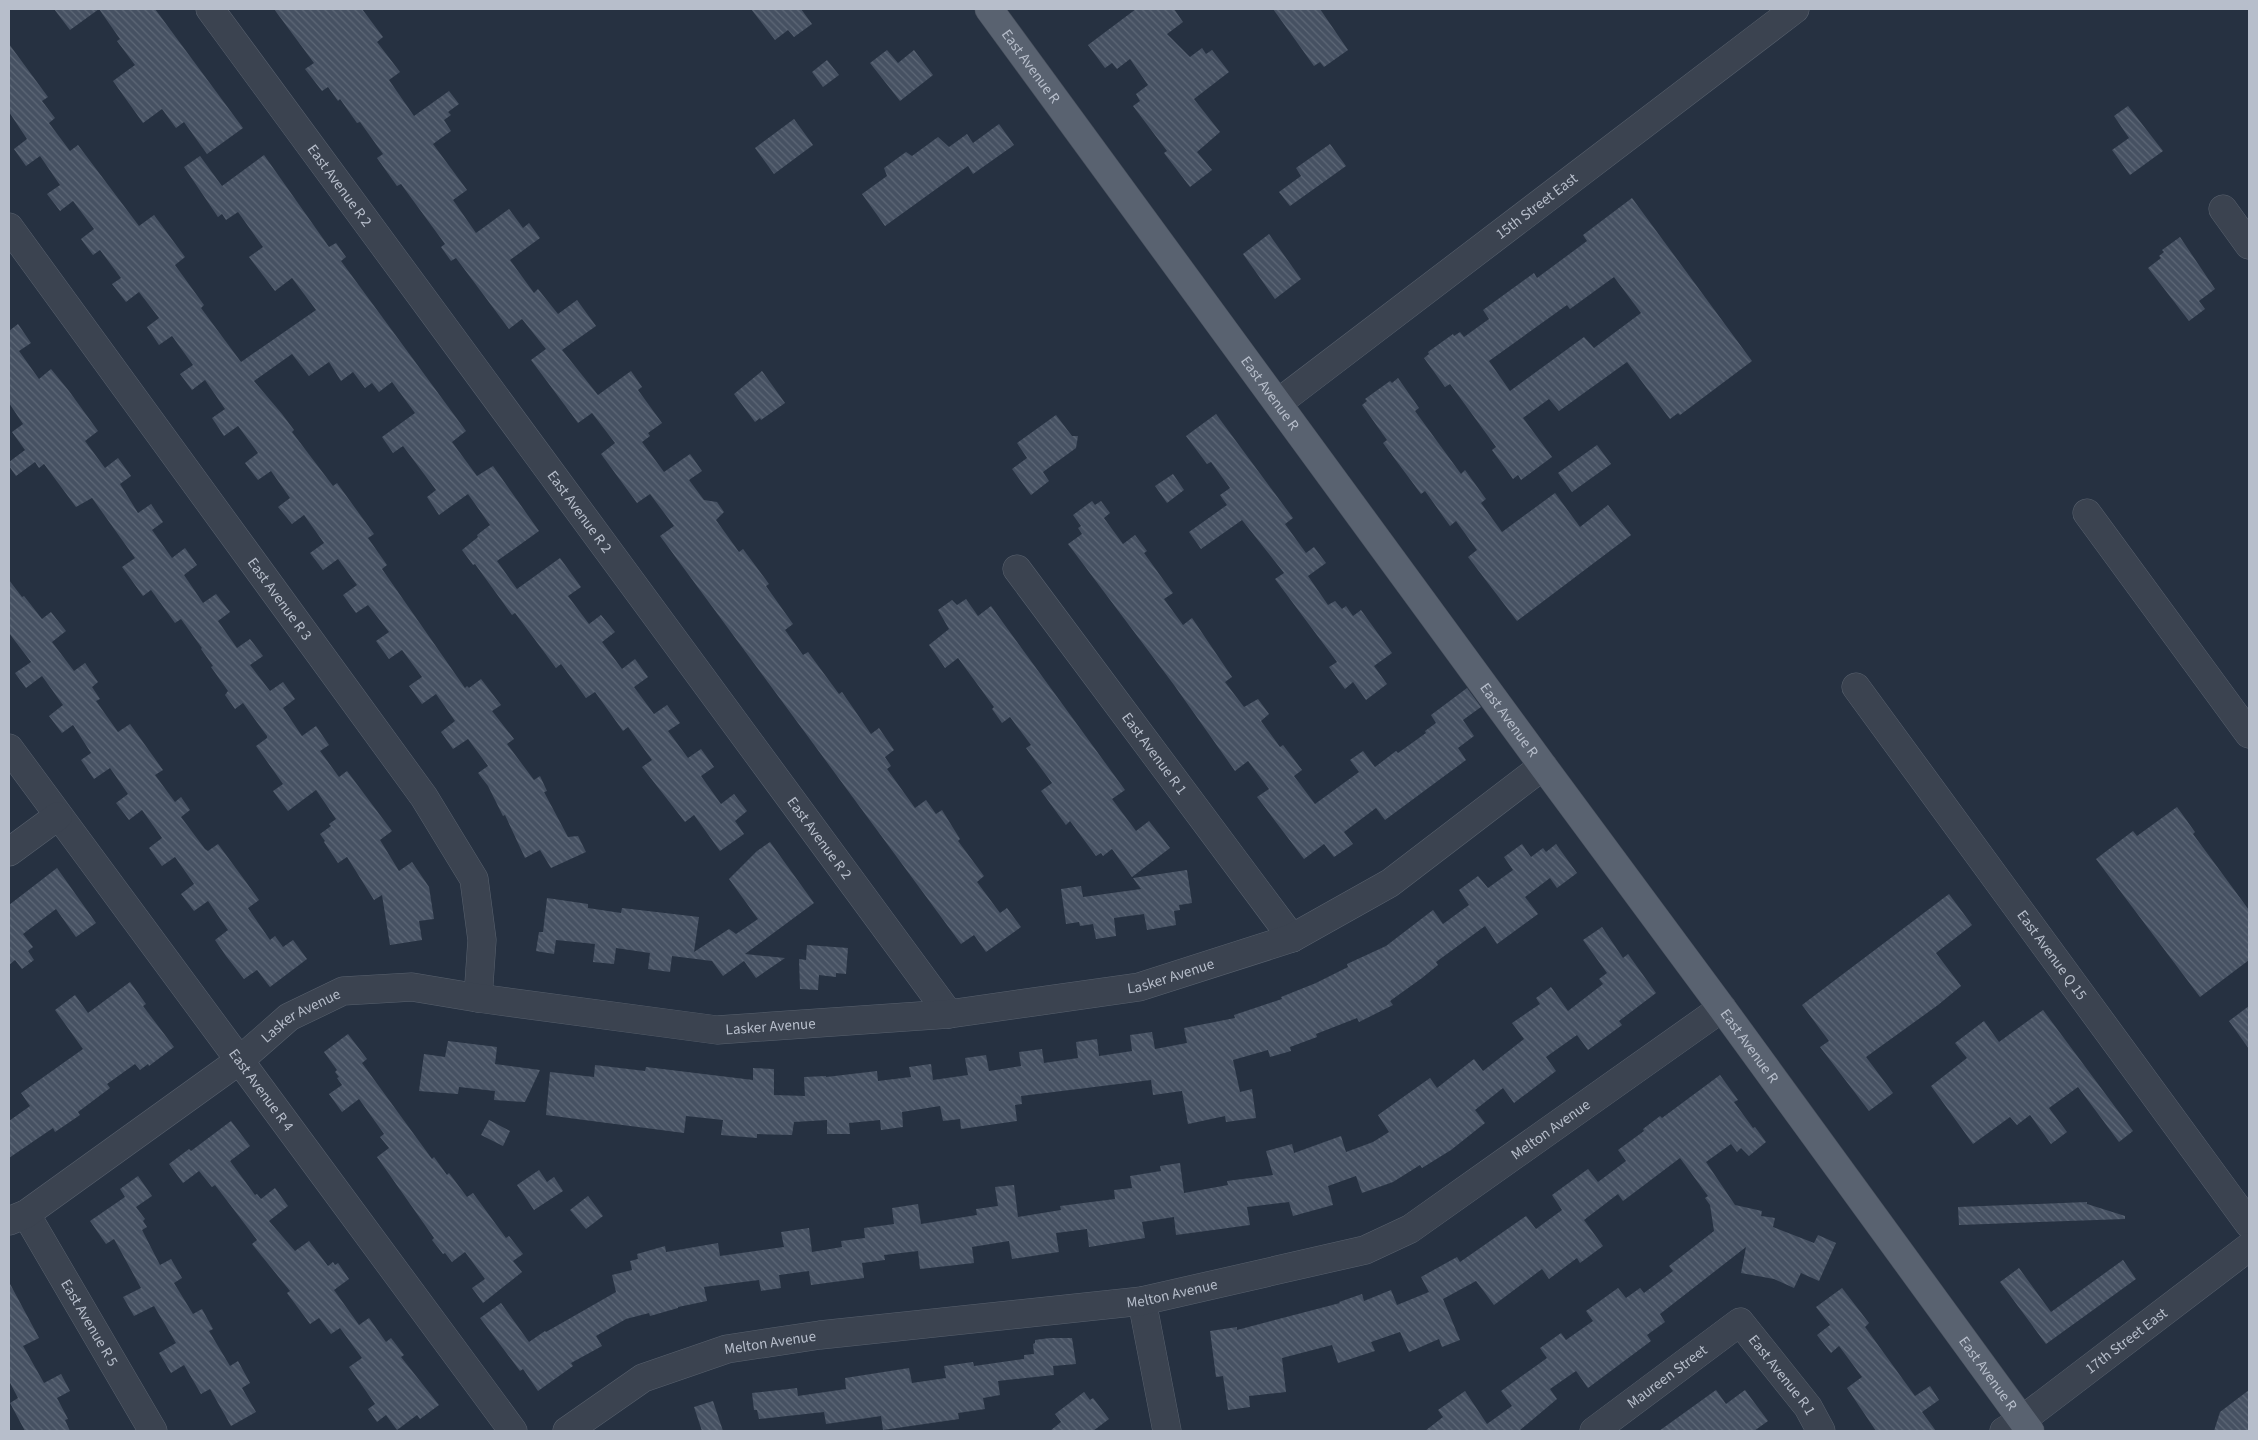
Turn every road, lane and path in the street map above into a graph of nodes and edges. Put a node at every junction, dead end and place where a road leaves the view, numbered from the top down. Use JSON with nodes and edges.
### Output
{"nodes":[{"id":1,"x":210,"y":9,"type":"edge"},
{"id":2,"x":989,"y":9,"type":"edge"},
{"id":3,"x":1795,"y":9,"type":"edge"},
{"id":4,"x":2223,"y":209,"type":"dead end"},
{"id":5,"x":9,"y":228,"type":"edge"},
{"id":6,"x":2249,"y":245,"type":"edge"},
{"id":7,"x":1278,"y":403,"type":"junction"},
{"id":8,"x":2087,"y":513,"type":"dead end"},
{"id":9,"x":1017,"y":569,"type":"dead end"},
{"id":10,"x":1856,"y":687,"type":"dead end"},
{"id":11,"x":2249,"y":734,"type":"edge"},
{"id":12,"x":9,"y":748,"type":"edge"},
{"id":13,"x":1543,"y":766,"type":"junction"},
{"id":14,"x":58,"y":816,"type":"junction"},
{"id":15,"x":9,"y":852,"type":"edge"},
{"id":16,"x":1292,"y":938,"type":"junction"},
{"id":17,"x":478,"y":998,"type":"junction"},
{"id":18,"x":1722,"y":1008,"type":"junction"},
{"id":19,"x":949,"y":1014,"type":"junction"},
{"id":20,"x":240,"y":1060,"type":"junction"},
{"id":21,"x":17,"y":1218,"type":"edge"},
{"id":22,"x":2249,"y":1224,"type":"edge"},
{"id":23,"x":2249,"y":1247,"type":"edge"},
{"id":24,"x":1142,"y":1301,"type":"junction"},
{"id":25,"x":1740,"y":1322,"type":"joint"},
{"id":26,"x":2019,"y":1428,"type":"edge"},
{"id":27,"x":153,"y":1431,"type":"edge"},
{"id":28,"x":513,"y":1431,"type":"edge"},
{"id":29,"x":566,"y":1431,"type":"edge"},
{"id":30,"x":1167,"y":1431,"type":"edge"},
{"id":31,"x":1594,"y":1431,"type":"edge"},
{"id":32,"x":1820,"y":1431,"type":"edge"}],
"edges":[{"from":1,"to":19,"type":"street","name":"East Avenue R 2"},
{"from":2,"to":7,"type":"main road","name":"East Avenue R"},
{"from":3,"to":7,"type":"street","name":"15th Street East"},
{"from":4,"to":6,"type":"street"},
{"from":5,"to":17,"type":"street","name":"East Avenue R 3"},
{"from":7,"to":13,"type":"main road","name":"East Avenue R"},
{"from":8,"to":11,"type":"street"},
{"from":9,"to":16,"type":"street","name":"East Avenue R 1"},
{"from":10,"to":22,"type":"street","name":"East Avenue Q 15"},
{"from":12,"to":14,"type":"street","name":"East Avenue R 4"},
{"from":13,"to":16,"type":"street","name":"Lasker Avenue"},
{"from":13,"to":18,"type":"main road","name":"East Avenue R"},
{"from":14,"to":15,"type":"street"},
{"from":14,"to":20,"type":"street","name":"East Avenue R 4"},
{"from":16,"to":19,"type":"street","name":"Lasker Avenue"},
{"from":17,"to":19,"type":"street","name":"Lasker Avenue"},
{"from":17,"to":20,"type":"street","name":"Lasker Avenue"},
{"from":18,"to":24,"type":"street","name":"Melton Avenue"},
{"from":18,"to":26,"type":"main road","name":"East Avenue R"},
{"from":20,"to":21,"type":"street","name":"Lasker Avenue"},
{"from":20,"to":28,"type":"street","name":"East Avenue R 4"},
{"from":21,"to":27,"type":"street","name":"East Avenue R 5"},
{"from":23,"to":26,"type":"street","name":"17th Street East"},
{"from":24,"to":29,"type":"street","name":"Melton Avenue"},
{"from":24,"to":30,"type":"street"},
{"from":25,"to":31,"type":"street","name":"Maureen Street"},
{"from":25,"to":32,"type":"street","name":"East Avenue R 1"}]}
